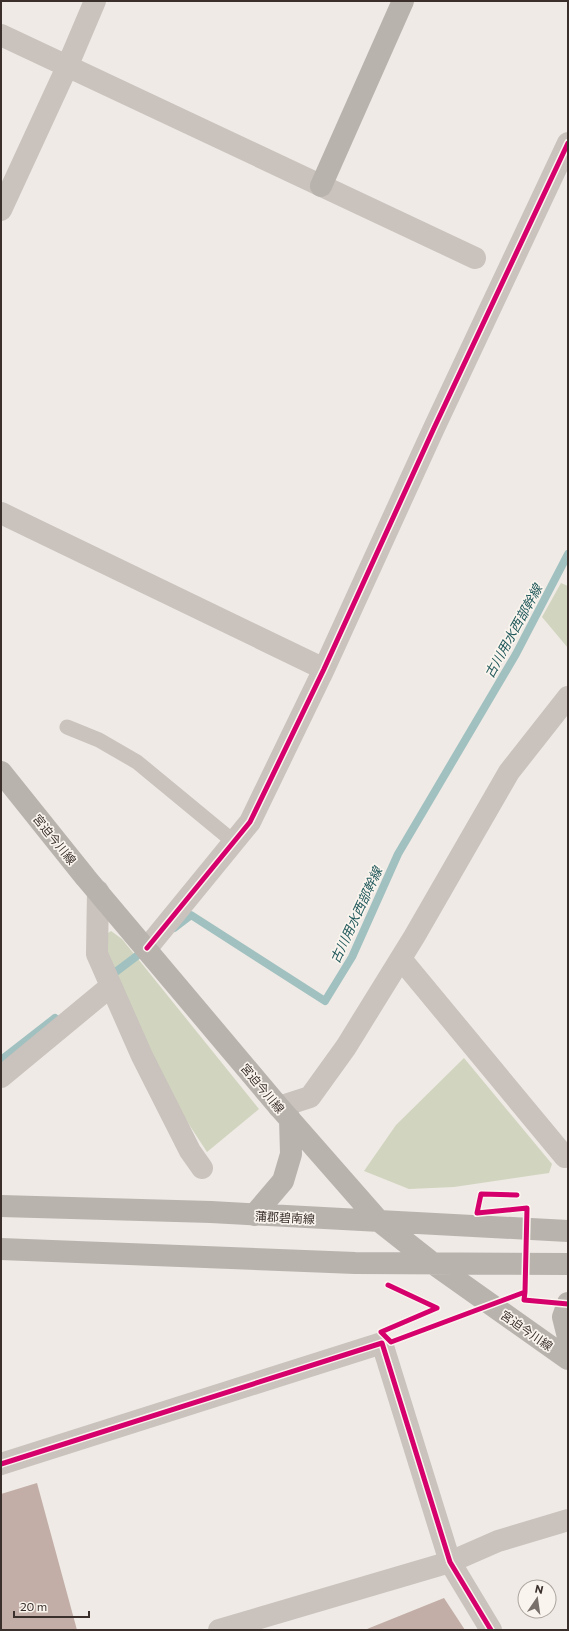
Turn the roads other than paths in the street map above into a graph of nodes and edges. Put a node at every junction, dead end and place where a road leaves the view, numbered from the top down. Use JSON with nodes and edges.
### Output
{"nodes":[{"id":1,"x":95,"y":1,"type":"edge"},
{"id":2,"x":403,"y":1,"type":"edge"},
{"id":3,"x":1,"y":35,"type":"edge"},
{"id":4,"x":67,"y":67,"type":"junction"},
{"id":5,"x":568,"y":143,"type":"edge"},
{"id":6,"x":321,"y":186,"type":"junction"},
{"id":7,"x":1,"y":210,"type":"edge"},
{"id":8,"x":475,"y":258,"type":"dead end"},
{"id":9,"x":1,"y":513,"type":"edge"},
{"id":10,"x":324,"y":669,"type":"junction"},
{"id":11,"x":568,"y":697,"type":"edge"},
{"id":12,"x":67,"y":728,"type":"dead end"},
{"id":13,"x":1,"y":772,"type":"edge"},
{"id":14,"x":234,"y":842,"type":"junction"},
{"id":15,"x":98,"y":891,"type":"junction"},
{"id":16,"x":147,"y":948,"type":"junction"},
{"id":17,"x":401,"y":959,"type":"junction"},
{"id":18,"x":111,"y":986,"type":"junction"},
{"id":19,"x":1,"y":1076,"type":"edge"},
{"id":20,"x":284,"y":1113,"type":"junction"},
{"id":21,"x":568,"y":1155,"type":"edge"},
{"id":22,"x":202,"y":1168,"type":"dead end"},
{"id":23,"x":1,"y":1206,"type":"edge"},
{"id":24,"x":254,"y":1215,"type":"junction"},
{"id":25,"x":379,"y":1221,"type":"junction"},
{"id":26,"x":568,"y":1231,"type":"edge"},
{"id":27,"x":1,"y":1249,"type":"edge"},
{"id":28,"x":431,"y":1262,"type":"junction"},
{"id":29,"x":568,"y":1264,"type":"edge"},
{"id":30,"x":568,"y":1302,"type":"edge"},
{"id":31,"x":568,"y":1337,"type":"edge"},
{"id":32,"x":568,"y":1359,"type":"edge"},
{"id":33,"x":1,"y":1464,"type":"edge"},
{"id":34,"x":568,"y":1520,"type":"edge"},
{"id":35,"x":450,"y":1562,"type":"junction"},
{"id":36,"x":219,"y":1630,"type":"edge"},
{"id":37,"x":492,"y":1630,"type":"edge"}],
"edges":[{"from":1,"to":4,"type":"street"},
{"from":2,"to":6,"type":"main road"},
{"from":3,"to":4,"type":"street"},
{"from":4,"to":6,"type":"street"},
{"from":4,"to":7,"type":"street"},
{"from":5,"to":10,"type":"street"},
{"from":6,"to":8,"type":"street"},
{"from":9,"to":10,"type":"street"},
{"from":10,"to":14,"type":"street"},
{"from":11,"to":17,"type":"street"},
{"from":12,"to":14,"type":"lane"},
{"from":13,"to":15,"type":"main road","name":"宮迫今川線"},
{"from":14,"to":16,"type":"street"},
{"from":15,"to":16,"type":"main road","name":"宮迫今川線"},
{"from":15,"to":18,"type":"street"},
{"from":16,"to":20,"type":"main road","name":"宮迫今川線"},
{"from":17,"to":20,"type":"street"},
{"from":17,"to":21,"type":"street"},
{"from":18,"to":19,"type":"street"},
{"from":18,"to":22,"type":"street"},
{"from":20,"to":24,"type":"main road"},
{"from":20,"to":25,"type":"main road","name":"宮迫今川線"},
{"from":23,"to":24,"type":"main road","name":"蒲郡碧南線"},
{"from":24,"to":25,"type":"main road","name":"蒲郡碧南線"},
{"from":25,"to":26,"type":"main road","name":"蒲郡碧南線"},
{"from":25,"to":28,"type":"main road","name":"宮迫今川線"},
{"from":27,"to":28,"type":"main road"},
{"from":28,"to":29,"type":"main road"},
{"from":28,"to":32,"type":"main road","name":"宮迫今川線"},
{"from":30,"to":31,"type":"main road"},
{"from":33,"to":35,"type":"street"},
{"from":34,"to":35,"type":"street"},
{"from":35,"to":36,"type":"street"},
{"from":35,"to":37,"type":"street"}]}
